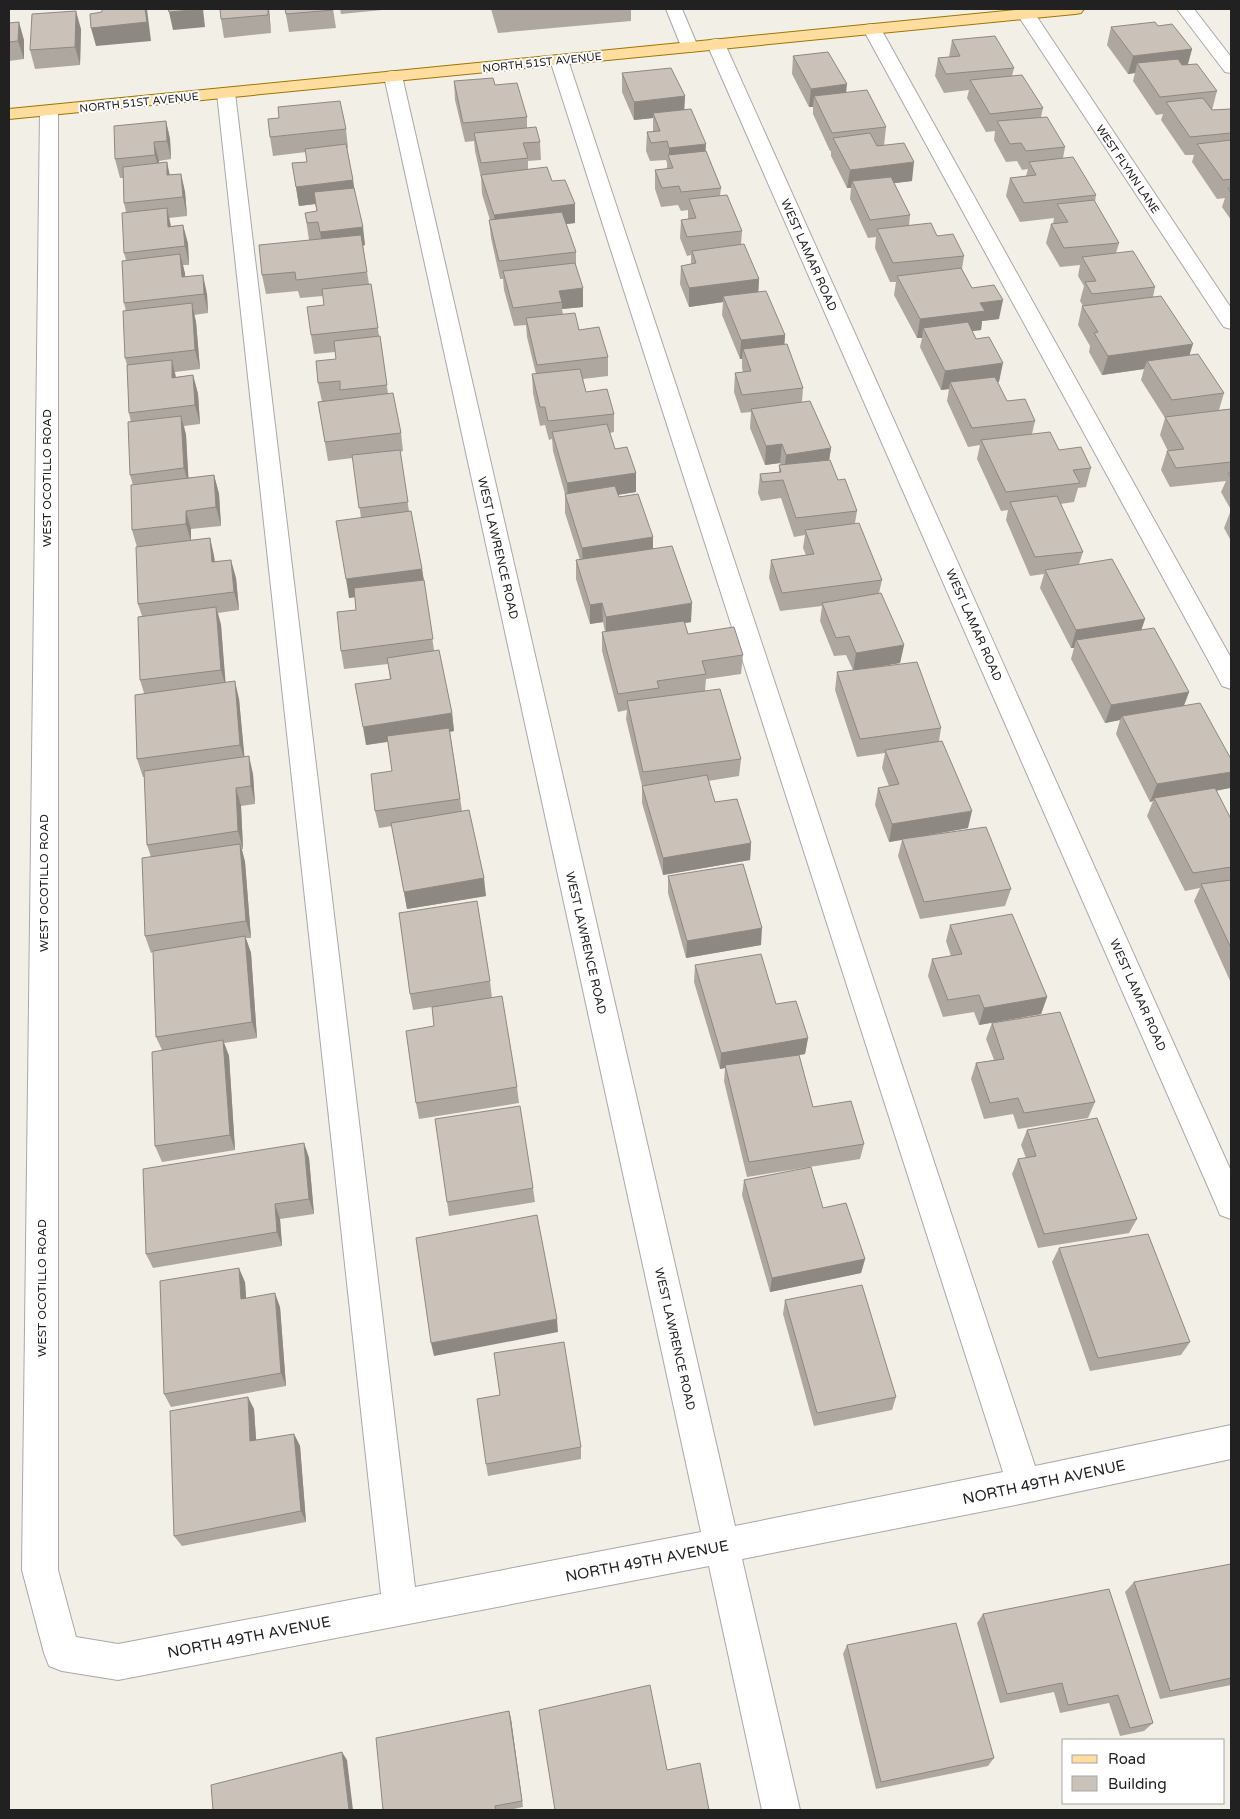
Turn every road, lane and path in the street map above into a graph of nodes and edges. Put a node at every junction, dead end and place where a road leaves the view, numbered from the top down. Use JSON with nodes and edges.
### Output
{"nodes":[{"id":1,"x":674,"y":9,"type":"edge"},
{"id":2,"x":1075,"y":9,"type":"edge"},
{"id":3,"x":1185,"y":9,"type":"edge"},
{"id":4,"x":1026,"y":14,"type":"junction"},
{"id":5,"x":872,"y":29,"type":"junction"},
{"id":6,"x":716,"y":44,"type":"junction"},
{"id":7,"x":689,"y":47,"type":"junction"},
{"id":8,"x":559,"y":60,"type":"junction"},
{"id":9,"x":1231,"y":68,"type":"edge"},
{"id":10,"x":393,"y":76,"type":"junction"},
{"id":11,"x":226,"y":93,"type":"junction"},
{"id":12,"x":49,"y":111,"type":"junction"},
{"id":13,"x":9,"y":114,"type":"edge"},
{"id":14,"x":1231,"y":323,"type":"edge"},
{"id":15,"x":1231,"y":680,"type":"edge"},
{"id":16,"x":1231,"y":1205,"type":"edge"},
{"id":17,"x":1231,"y":1442,"type":"edge"},
{"id":18,"x":1025,"y":1486,"type":"junction"},
{"id":19,"x":721,"y":1547,"type":"junction"},
{"id":20,"x":400,"y":1608,"type":"junction"},
{"id":21,"x":62,"y":1653,"type":"joint"},
{"id":22,"x":781,"y":1810,"type":"edge"}],
"edges":[{"from":1,"to":7,"type":"street"},
{"from":2,"to":4,"type":"main road","name":"NORTH 51ST AVENUE"},
{"from":3,"to":9,"type":"street"},
{"from":4,"to":5,"type":"main road","name":"NORTH 51ST AVENUE"},
{"from":4,"to":14,"type":"street","name":"WEST FLYNN LANE"},
{"from":5,"to":6,"type":"main road","name":"NORTH 51ST AVENUE"},
{"from":5,"to":15,"type":"street"},
{"from":6,"to":7,"type":"main road","name":"NORTH 51ST AVENUE"},
{"from":6,"to":16,"type":"street","name":"WEST LAMAR ROAD"},
{"from":7,"to":8,"type":"main road","name":"NORTH 51ST AVENUE"},
{"from":8,"to":10,"type":"main road","name":"NORTH 51ST AVENUE"},
{"from":8,"to":18,"type":"street"},
{"from":10,"to":11,"type":"main road","name":"NORTH 51ST AVENUE"},
{"from":10,"to":19,"type":"street","name":"WEST LAWRENCE ROAD"},
{"from":11,"to":12,"type":"main road","name":"NORTH 51ST AVENUE"},
{"from":11,"to":20,"type":"street"},
{"from":12,"to":13,"type":"main road","name":"NORTH 51ST AVENUE"},
{"from":12,"to":21,"type":"street","name":"WEST OCOTILLO ROAD"},
{"from":17,"to":18,"type":"street","name":"NORTH 49TH AVENUE"},
{"from":18,"to":19,"type":"street","name":"NORTH 49TH AVENUE"},
{"from":19,"to":20,"type":"street","name":"NORTH 49TH AVENUE"},
{"from":19,"to":22,"type":"street","name":"WEST LAWRENCE ROAD"},
{"from":20,"to":21,"type":"street","name":"NORTH 49TH AVENUE"}]}
